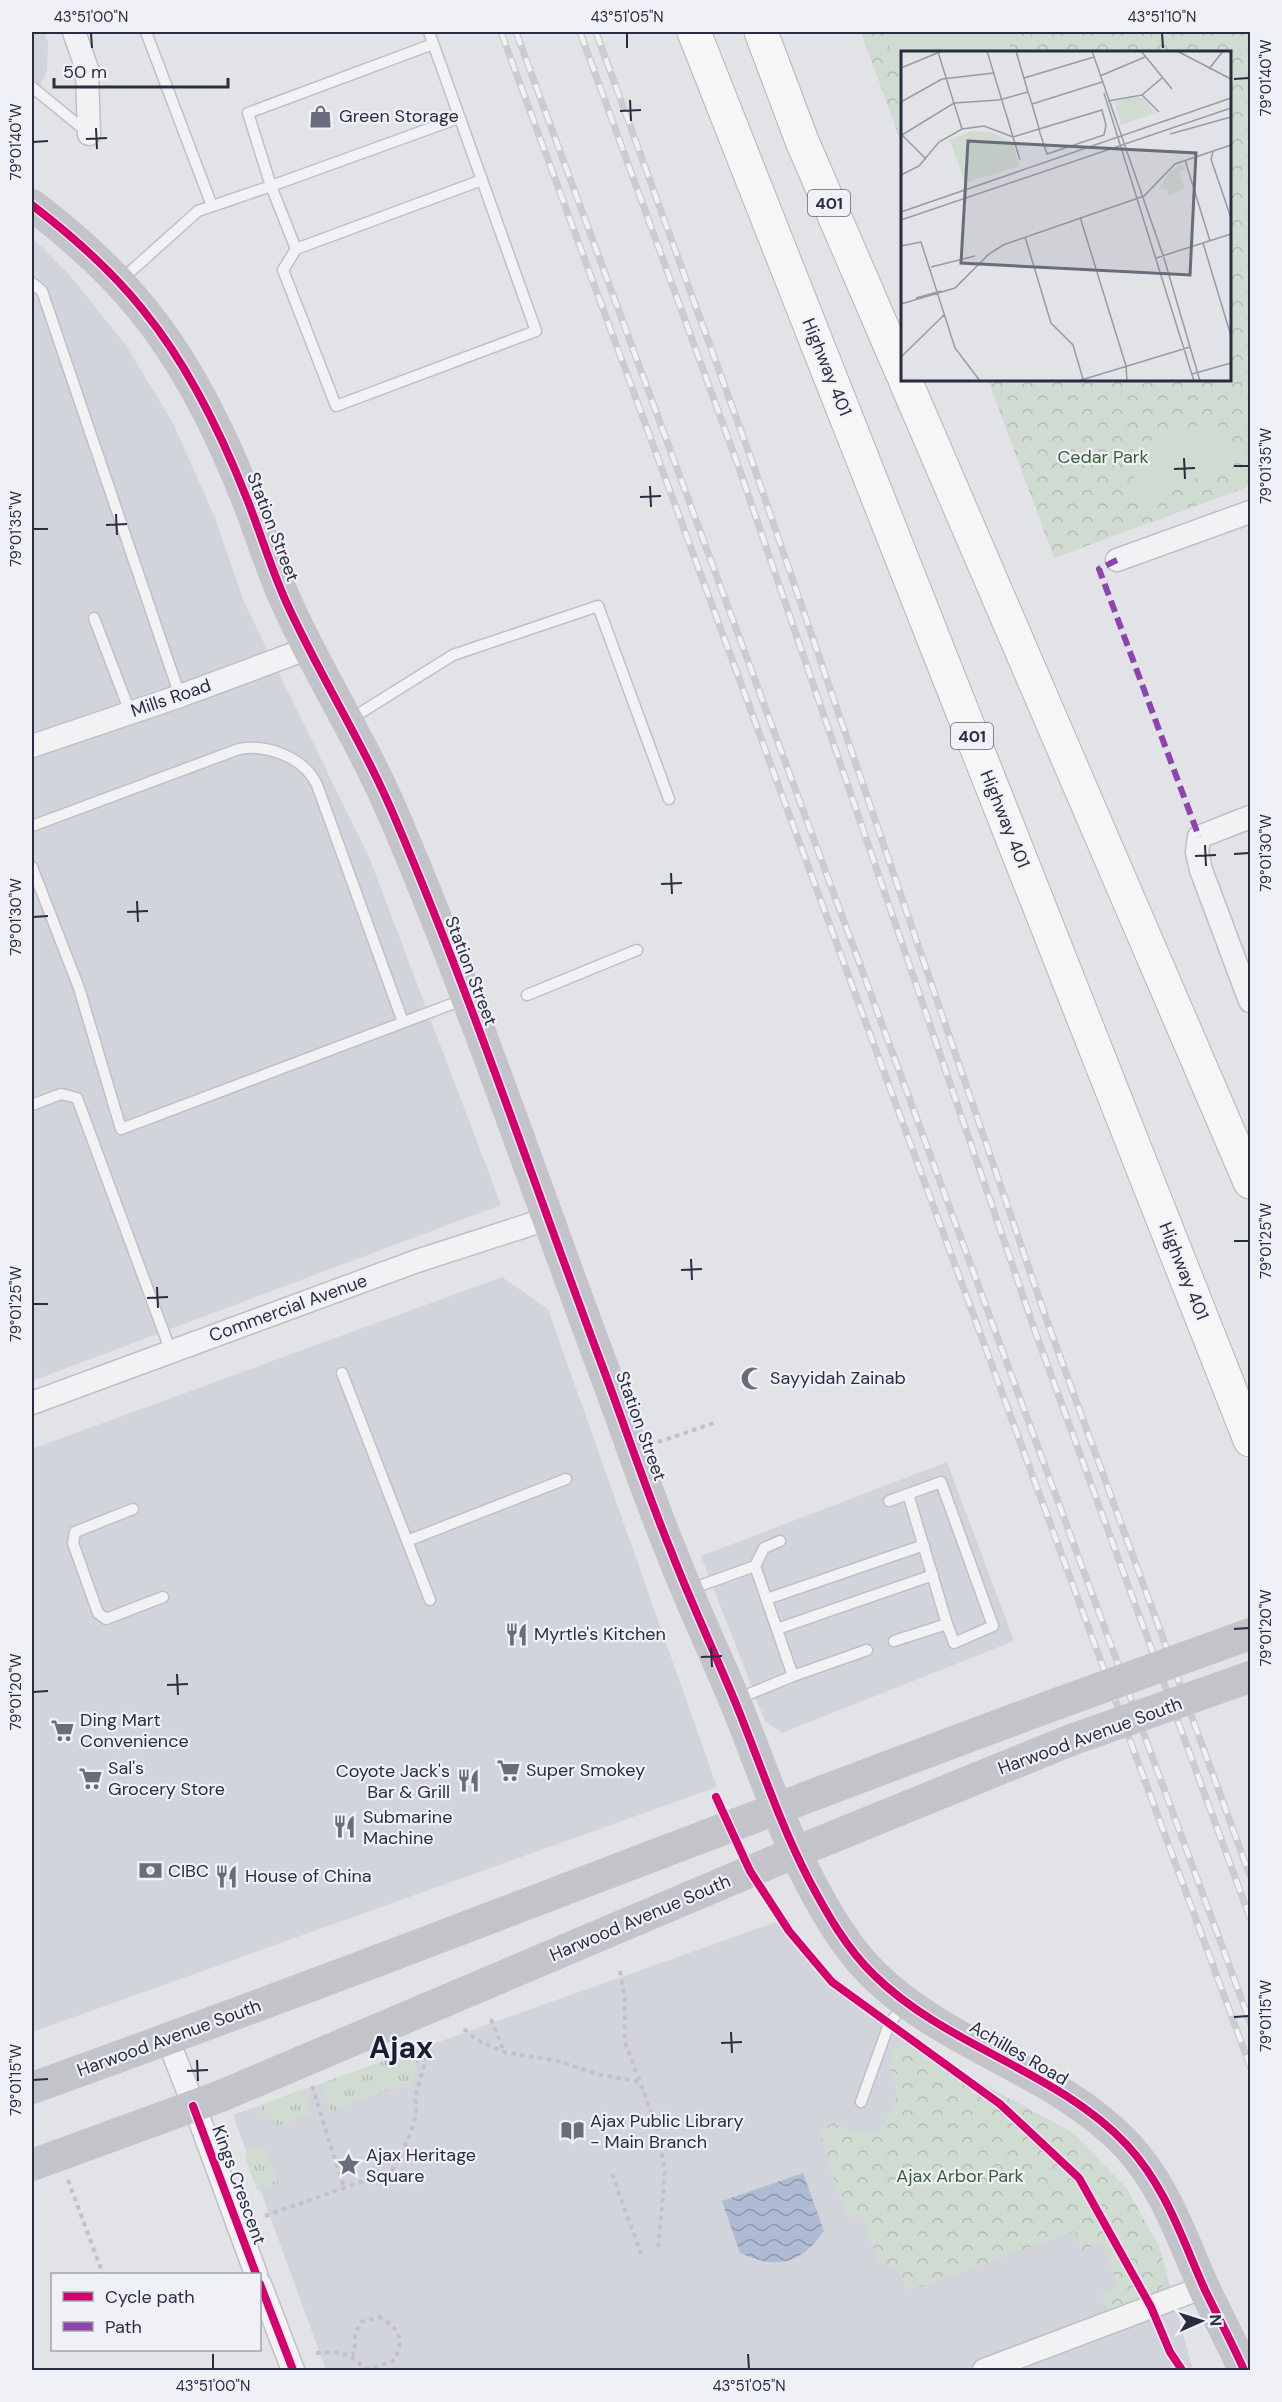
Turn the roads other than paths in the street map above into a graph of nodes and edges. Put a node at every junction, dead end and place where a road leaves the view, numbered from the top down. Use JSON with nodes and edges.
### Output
{"nodes":[{"id":1,"x":74,"y":32,"type":"edge"},
{"id":2,"x":146,"y":32,"type":"edge"},
{"id":3,"x":429,"y":32,"type":"edge"},
{"id":4,"x":694,"y":32,"type":"edge"},
{"id":5,"x":761,"y":32,"type":"edge"},
{"id":6,"x":433,"y":44,"type":"junction"},
{"id":7,"x":32,"y":87,"type":"edge"},
{"id":8,"x":459,"y":118,"type":"junction"},
{"id":9,"x":89,"y":134,"type":"joint"},
{"id":10,"x":482,"y":180,"type":"junction"},
{"id":11,"x":271,"y":186,"type":"junction"},
{"id":12,"x":32,"y":205,"type":"edge"},
{"id":13,"x":212,"y":206,"type":"junction"},
{"id":14,"x":296,"y":249,"type":"junction"},
{"id":15,"x":32,"y":283,"type":"edge"},
{"id":16,"x":118,"y":283,"type":"junction"},
{"id":17,"x":901,"y":368,"type":"edge"},
{"id":18,"x":905,"y":381,"type":"edge"},
{"id":19,"x":1251,"y":512,"type":"edge"},
{"id":20,"x":1117,"y":560,"type":"dead end"},
{"id":21,"x":94,"y":618,"type":"dead end"},
{"id":22,"x":309,"y":648,"type":"junction"},
{"id":23,"x":180,"y":696,"type":"junction"},
{"id":24,"x":130,"y":712,"type":"junction"},
{"id":25,"x":349,"y":721,"type":"junction"},
{"id":26,"x":32,"y":746,"type":"edge"},
{"id":27,"x":669,"y":799,"type":"dead end"},
{"id":28,"x":1251,"y":817,"type":"edge"},
{"id":29,"x":32,"y":826,"type":"edge"},
{"id":30,"x":32,"y":867,"type":"edge"},
{"id":31,"x":637,"y":950,"type":"dead end"},
{"id":32,"x":527,"y":994,"type":"dead end"},
{"id":33,"x":466,"y":998,"type":"junction"},
{"id":34,"x":1251,"y":1001,"type":"edge"},
{"id":35,"x":403,"y":1022,"type":"junction"},
{"id":36,"x":32,"y":1105,"type":"edge"},
{"id":37,"x":1251,"y":1182,"type":"edge"},
{"id":38,"x":547,"y":1220,"type":"junction"},
{"id":39,"x":171,"y":1352,"type":"junction"},
{"id":40,"x":342,"y":1373,"type":"dead end"},
{"id":41,"x":32,"y":1403,"type":"edge"},
{"id":42,"x":1251,"y":1440,"type":"edge"},
{"id":43,"x":566,"y":1479,"type":"dead end"},
{"id":44,"x":908,"y":1494,"type":"junction"},
{"id":45,"x":889,"y":1501,"type":"dead end"},
{"id":46,"x":133,"y":1509,"type":"dead end"},
{"id":47,"x":407,"y":1541,"type":"junction"},
{"id":48,"x":780,"y":1541,"type":"dead end"},
{"id":49,"x":924,"y":1545,"type":"junction"},
{"id":50,"x":755,"y":1566,"type":"junction"},
{"id":51,"x":933,"y":1575,"type":"junction"},
{"id":52,"x":687,"y":1591,"type":"junction"},
{"id":53,"x":163,"y":1597,"type":"dead end"},
{"id":54,"x":766,"y":1599,"type":"junction"},
{"id":55,"x":430,"y":1600,"type":"dead end"},
{"id":56,"x":947,"y":1624,"type":"junction"},
{"id":57,"x":777,"y":1629,"type":"junction"},
{"id":58,"x":1251,"y":1634,"type":"edge"},
{"id":59,"x":894,"y":1641,"type":"dead end"},
{"id":60,"x":867,"y":1650,"type":"dead end"},
{"id":61,"x":793,"y":1676,"type":"junction"},
{"id":62,"x":1251,"y":1677,"type":"edge"},
{"id":63,"x":734,"y":1700,"type":"junction"},
{"id":64,"x":777,"y":1808,"type":"junction"},
{"id":65,"x":796,"y":1852,"type":"junction"},
{"id":66,"x":906,"y":2003,"type":"junction"},
{"id":67,"x":168,"y":2040,"type":"junction"},
{"id":68,"x":32,"y":2088,"type":"edge"},
{"id":69,"x":861,"y":2102,"type":"dead end"},
{"id":70,"x":193,"y":2106,"type":"junction"},
{"id":71,"x":32,"y":2165,"type":"edge"},
{"id":72,"x":256,"y":2273,"type":"edge"},
{"id":73,"x":261,"y":2287,"type":"edge"},
{"id":74,"x":1204,"y":2287,"type":"junction"},
{"id":75,"x":293,"y":2370,"type":"edge"},
{"id":76,"x":984,"y":2370,"type":"edge"},
{"id":77,"x":1225,"y":2370,"type":"edge"},
{"id":78,"x":1244,"y":2370,"type":"edge"}],
"edges":[{"from":1,"to":9,"type":"street"},
{"from":2,"to":13,"type":"lane"},
{"from":3,"to":6,"type":"lane"},
{"from":4,"to":42,"type":"highway","name":"Highway 401","number":"401"},
{"from":5,"to":17,"type":"highway","number":"401"},
{"from":6,"to":8,"type":"lane"},
{"from":6,"to":11,"type":"lane"},
{"from":7,"to":9,"type":"lane"},
{"from":8,"to":10,"type":"lane"},
{"from":8,"to":11,"type":"lane"},
{"from":10,"to":14,"type":"lane"},
{"from":10,"to":14,"type":"lane"},
{"from":11,"to":13,"type":"lane"},
{"from":11,"to":14,"type":"lane"},
{"from":12,"to":16,"type":"street","name":"Station Street"},
{"from":13,"to":16,"type":"lane"},
{"from":15,"to":23,"type":"lane"},
{"from":16,"to":22,"type":"street","name":"Station Street"},
{"from":18,"to":37,"type":"highway"},
{"from":19,"to":20,"type":"street"},
{"from":21,"to":24,"type":"lane"},
{"from":22,"to":23,"type":"street","name":"Mills Road"},
{"from":22,"to":25,"type":"street","name":"Station Street"},
{"from":23,"to":24,"type":"street","name":"Mills Road"},
{"from":24,"to":26,"type":"street","name":"Mills Road"},
{"from":25,"to":27,"type":"lane"},
{"from":25,"to":33,"type":"street","name":"Station Street"},
{"from":28,"to":34,"type":"street"},
{"from":29,"to":35,"type":"lane"},
{"from":30,"to":35,"type":"lane"},
{"from":31,"to":32,"type":"lane"},
{"from":33,"to":35,"type":"lane"},
{"from":33,"to":38,"type":"street","name":"Station Street"},
{"from":36,"to":39,"type":"lane"},
{"from":38,"to":39,"type":"street","name":"Commercial Avenue"},
{"from":38,"to":52,"type":"street","name":"Station Street"},
{"from":39,"to":41,"type":"street","name":"Commercial Avenue"},
{"from":40,"to":47,"type":"lane"},
{"from":43,"to":47,"type":"lane"},
{"from":44,"to":45,"type":"lane"},
{"from":44,"to":49,"type":"lane"},
{"from":44,"to":56,"type":"lane"},
{"from":46,"to":53,"type":"lane"},
{"from":47,"to":55,"type":"lane"},
{"from":48,"to":50,"type":"lane"},
{"from":49,"to":51,"type":"lane"},
{"from":49,"to":54,"type":"lane"},
{"from":50,"to":52,"type":"lane"},
{"from":50,"to":54,"type":"lane"},
{"from":51,"to":56,"type":"lane"},
{"from":51,"to":57,"type":"lane"},
{"from":52,"to":63,"type":"street","name":"Station Street"},
{"from":54,"to":57,"type":"lane"},
{"from":56,"to":59,"type":"lane"},
{"from":57,"to":61,"type":"lane"},
{"from":58,"to":64,"type":"street","name":"Harwood Avenue South","bridge":true},
{"from":60,"to":61,"type":"lane"},
{"from":61,"to":63,"type":"lane"},
{"from":62,"to":65,"type":"street","name":"Harwood Avenue South","bridge":true},
{"from":63,"to":64,"type":"street","name":"Station Street"},
{"from":64,"to":65,"type":"street","name":"Achilles Road"},
{"from":64,"to":67,"type":"street","name":"Harwood Avenue South"},
{"from":65,"to":66,"type":"street","name":"Achilles Road"},
{"from":65,"to":70,"type":"street","name":"Harwood Avenue South"},
{"from":66,"to":69,"type":"lane"},
{"from":66,"to":74,"type":"street","name":"Achilles Road"},
{"from":67,"to":68,"type":"street","name":"Harwood Avenue South"},
{"from":67,"to":70,"type":"street","name":"Kings Crescent"},
{"from":70,"to":71,"type":"street","name":"Harwood Avenue South"},
{"from":70,"to":72,"type":"street","name":"Kings Crescent"},
{"from":73,"to":75,"type":"street"},
{"from":74,"to":76,"type":"street"},
{"from":74,"to":77,"type":"street","name":"Achilles Road"},
{"from":74,"to":78,"type":"street","name":"Achilles Road"}]}
